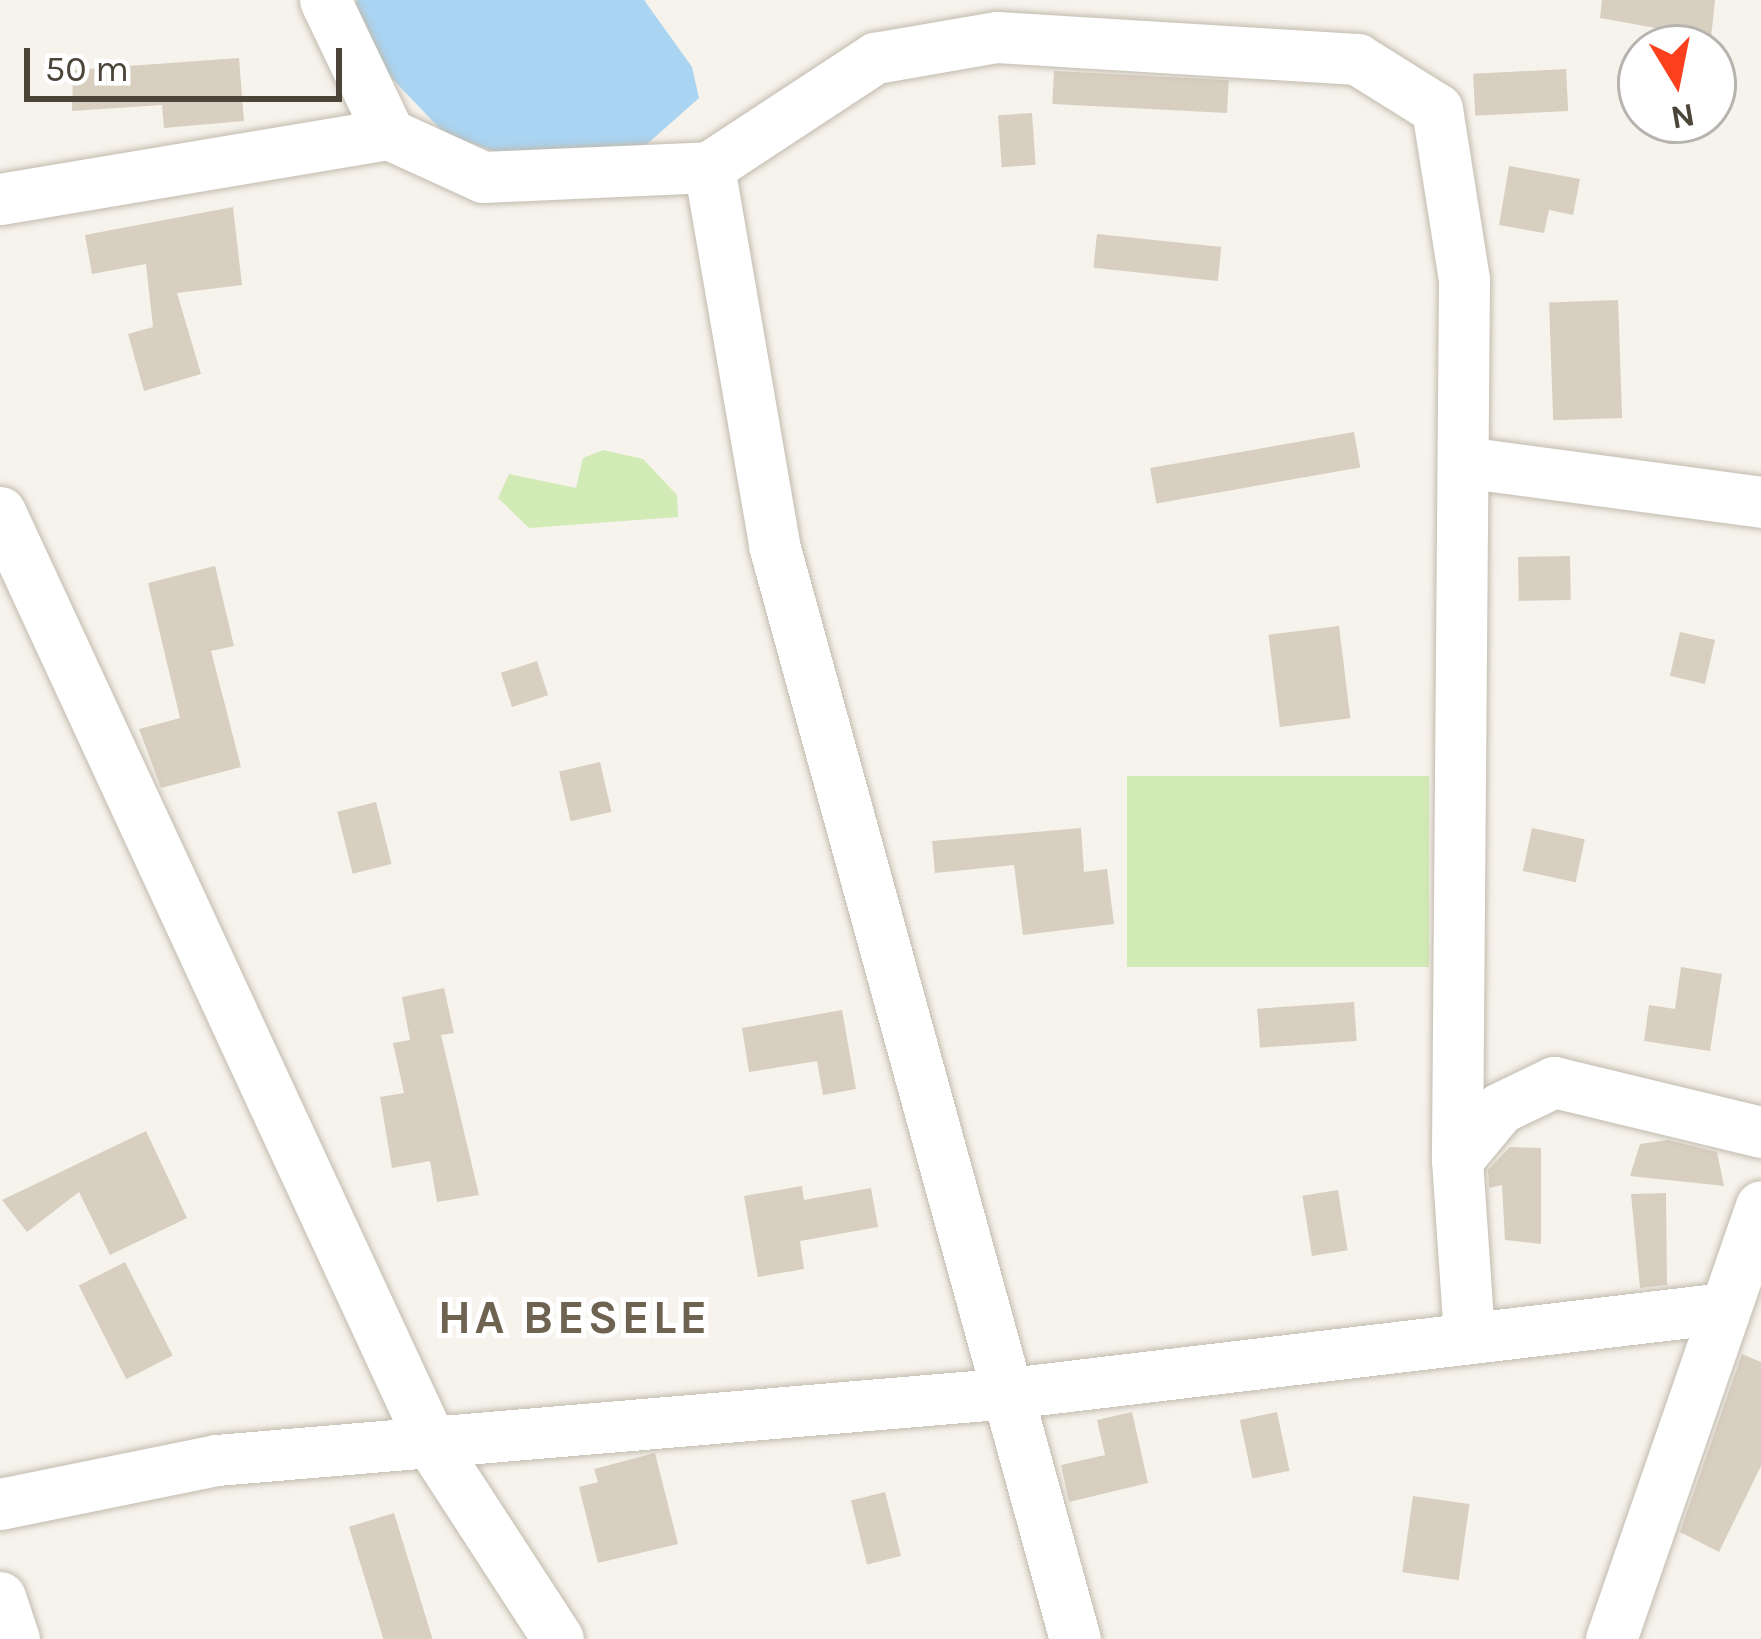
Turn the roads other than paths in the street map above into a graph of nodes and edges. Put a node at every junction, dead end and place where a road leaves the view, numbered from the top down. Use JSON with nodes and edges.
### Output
{"nodes":[{"id":1,"x":325,"y":0,"type":"edge"},
{"id":2,"x":389,"y":134,"type":"junction"},
{"id":3,"x":709,"y":166,"type":"junction"},
{"id":4,"x":0,"y":199,"type":"edge"},
{"id":5,"x":1463,"y":462,"type":"junction"},
{"id":6,"x":1761,"y":502,"type":"edge"},
{"id":7,"x":0,"y":512,"type":"edge"},
{"id":8,"x":1761,"y":1132,"type":"edge"},
{"id":9,"x":1456,"y":1160,"type":"junction"},
{"id":10,"x":1761,"y":1206,"type":"edge"},
{"id":11,"x":1717,"y":1309,"type":"junction"},
{"id":12,"x":1469,"y":1338,"type":"junction"},
{"id":13,"x":1010,"y":1393,"type":"junction"},
{"id":14,"x":432,"y":1445,"type":"junction"},
{"id":15,"x":0,"y":1504,"type":"edge"},
{"id":16,"x":0,"y":1598,"type":"edge"},
{"id":17,"x":14,"y":1639,"type":"edge"},
{"id":18,"x":558,"y":1639,"type":"edge"},
{"id":19,"x":1076,"y":1639,"type":"edge"},
{"id":20,"x":1611,"y":1639,"type":"edge"}],
"edges":[{"from":1,"to":2,"type":"street"},
{"from":2,"to":3,"type":"street"},
{"from":2,"to":4,"type":"street"},
{"from":3,"to":5,"type":"street"},
{"from":3,"to":13,"type":"street"},
{"from":5,"to":6,"type":"street"},
{"from":5,"to":9,"type":"street"},
{"from":7,"to":14,"type":"street"},
{"from":8,"to":9,"type":"street"},
{"from":9,"to":12,"type":"street"},
{"from":10,"to":11,"type":"street"},
{"from":11,"to":12,"type":"street"},
{"from":11,"to":20,"type":"street"},
{"from":12,"to":13,"type":"street"},
{"from":13,"to":14,"type":"street"},
{"from":13,"to":19,"type":"street"},
{"from":14,"to":15,"type":"street"},
{"from":14,"to":18,"type":"street"},
{"from":16,"to":17,"type":"street"}]}
